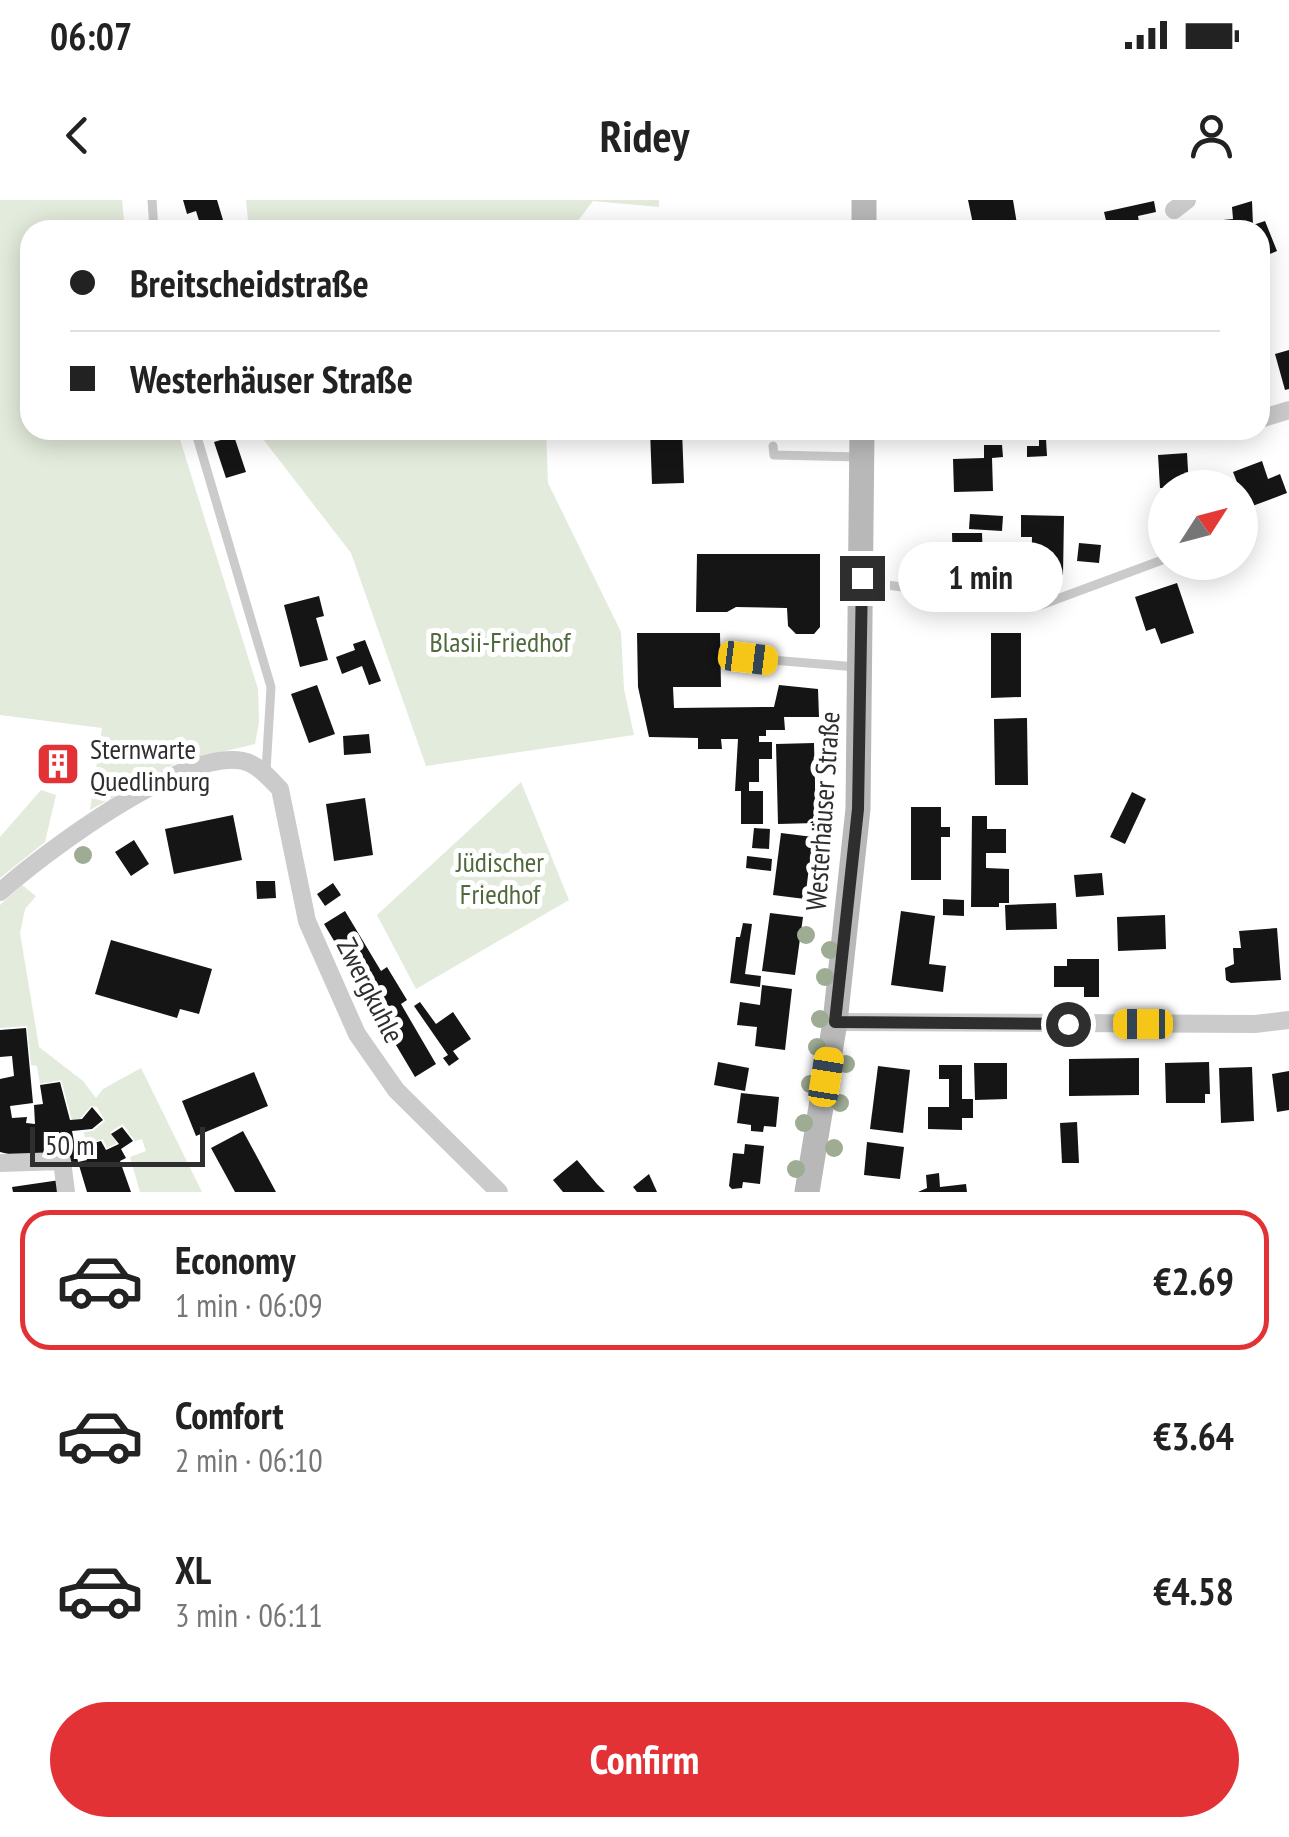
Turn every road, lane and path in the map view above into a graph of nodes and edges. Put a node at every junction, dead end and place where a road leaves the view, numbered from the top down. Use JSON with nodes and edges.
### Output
{"nodes":[{"id":1,"x":198,"y":440,"type":"edge"},
{"id":2,"x":862,"y":440,"type":"edge"},
{"id":3,"x":773,"y":446,"type":"dead end"},
{"id":4,"x":862,"y":457,"type":"junction"},
{"id":5,"x":1148,"y":565,"type":"edge"},
{"id":6,"x":862,"y":578,"type":"junction"},
{"id":7,"x":748,"y":658,"type":"dead end"},
{"id":8,"x":860,"y":667,"type":"junction"},
{"id":9,"x":266,"y":774,"type":"junction"},
{"id":10,"x":0,"y":892,"type":"edge"},
{"id":11,"x":1289,"y":1020,"type":"edge"},
{"id":12,"x":835,"y":1022,"type":"junction"},
{"id":13,"x":0,"y":1163,"type":"edge"},
{"id":14,"x":66,"y":1192,"type":"edge"},
{"id":15,"x":499,"y":1192,"type":"edge"},
{"id":16,"x":807,"y":1192,"type":"edge"}],
"edges":[{"from":1,"to":9,"type":"lane","name":"Zwergkuhle"},
{"from":2,"to":4,"type":"main road","name":"Westerhäuser Straße"},
{"from":3,"to":4,"type":"lane"},
{"from":4,"to":6,"type":"main road","name":"Westerhäuser Straße"},
{"from":5,"to":6,"type":"lane"},
{"from":6,"to":8,"type":"main road","name":"Westerhäuser Straße"},
{"from":7,"to":8,"type":"lane"},
{"from":8,"to":12,"type":"main road","name":"Westerhäuser Straße"},
{"from":9,"to":10,"type":"street"},
{"from":9,"to":15,"type":"street","name":"Zwergkuhle"},
{"from":11,"to":12,"type":"street"},
{"from":12,"to":16,"type":"main road","name":"Westerhäuser Straße"},
{"from":13,"to":14,"type":"street"}]}
